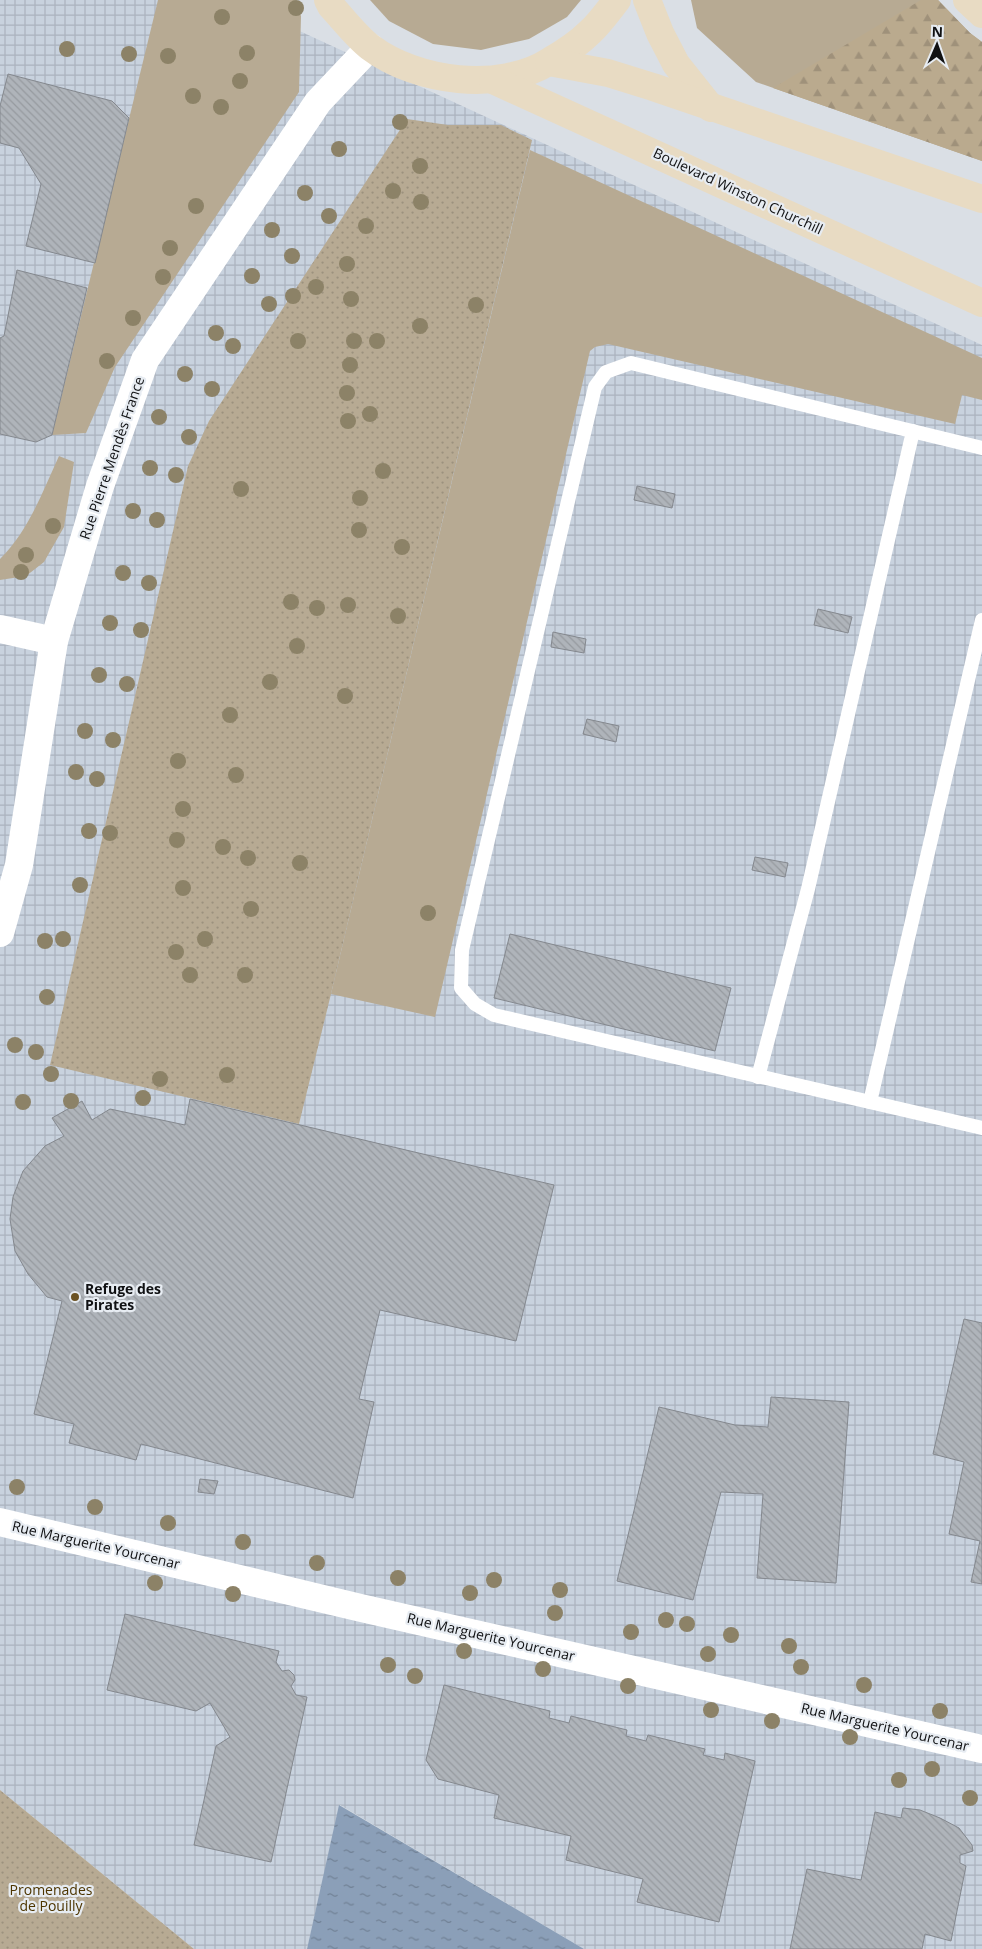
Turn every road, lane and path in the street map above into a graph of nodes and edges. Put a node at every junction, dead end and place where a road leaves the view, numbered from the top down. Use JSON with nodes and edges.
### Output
{"nodes":[{"id":1,"x":328,"y":0,"type":"edge"},
{"id":2,"x":618,"y":0,"type":"edge"},
{"id":3,"x":647,"y":0,"type":"edge"},
{"id":4,"x":967,"y":0,"type":"edge"},
{"id":5,"x":982,"y":14,"type":"edge"},
{"id":6,"x":370,"y":47,"type":"junction"},
{"id":7,"x":549,"y":62,"type":"junction"},
{"id":8,"x":493,"y":80,"type":"junction"},
{"id":9,"x":711,"y":108,"type":"junction"},
{"id":10,"x":982,"y":199,"type":"edge"},
{"id":11,"x":982,"y":303,"type":"edge"},
{"id":12,"x":913,"y":431,"type":"junction"},
{"id":13,"x":982,"y":448,"type":"edge"},
{"id":14,"x":982,"y":620,"type":"edge"},
{"id":15,"x":0,"y":629,"type":"edge"},
{"id":16,"x":54,"y":641,"type":"junction"},
{"id":17,"x":2,"y":921,"type":"edge"},
{"id":18,"x":758,"y":1077,"type":"junction"},
{"id":19,"x":870,"y":1102,"type":"junction"},
{"id":20,"x":982,"y":1128,"type":"edge"},
{"id":21,"x":0,"y":1522,"type":"edge"},
{"id":22,"x":982,"y":1749,"type":"edge"}],
"edges":[{"from":1,"to":6,"type":"street"},
{"from":2,"to":7,"type":"street"},
{"from":3,"to":9,"type":"street"},
{"from":4,"to":5,"type":"street"},
{"from":6,"to":8,"type":"street"},
{"from":6,"to":16,"type":"street","name":"Rue Pierre Mendès France"},
{"from":7,"to":8,"type":"street"},
{"from":7,"to":9,"type":"street"},
{"from":8,"to":11,"type":"street","name":"Boulevard Winston Churchill"},
{"from":9,"to":10,"type":"street"},
{"from":12,"to":13,"type":"lane"},
{"from":12,"to":18,"type":"lane"},
{"from":12,"to":18,"type":"lane"},
{"from":14,"to":19,"type":"lane"},
{"from":15,"to":16,"type":"street"},
{"from":16,"to":17,"type":"street","name":"Rue Pierre Mendès France"},
{"from":18,"to":19,"type":"lane"},
{"from":19,"to":20,"type":"lane"},
{"from":21,"to":22,"type":"street","name":"Rue Marguerite Yourcenar"}]}
